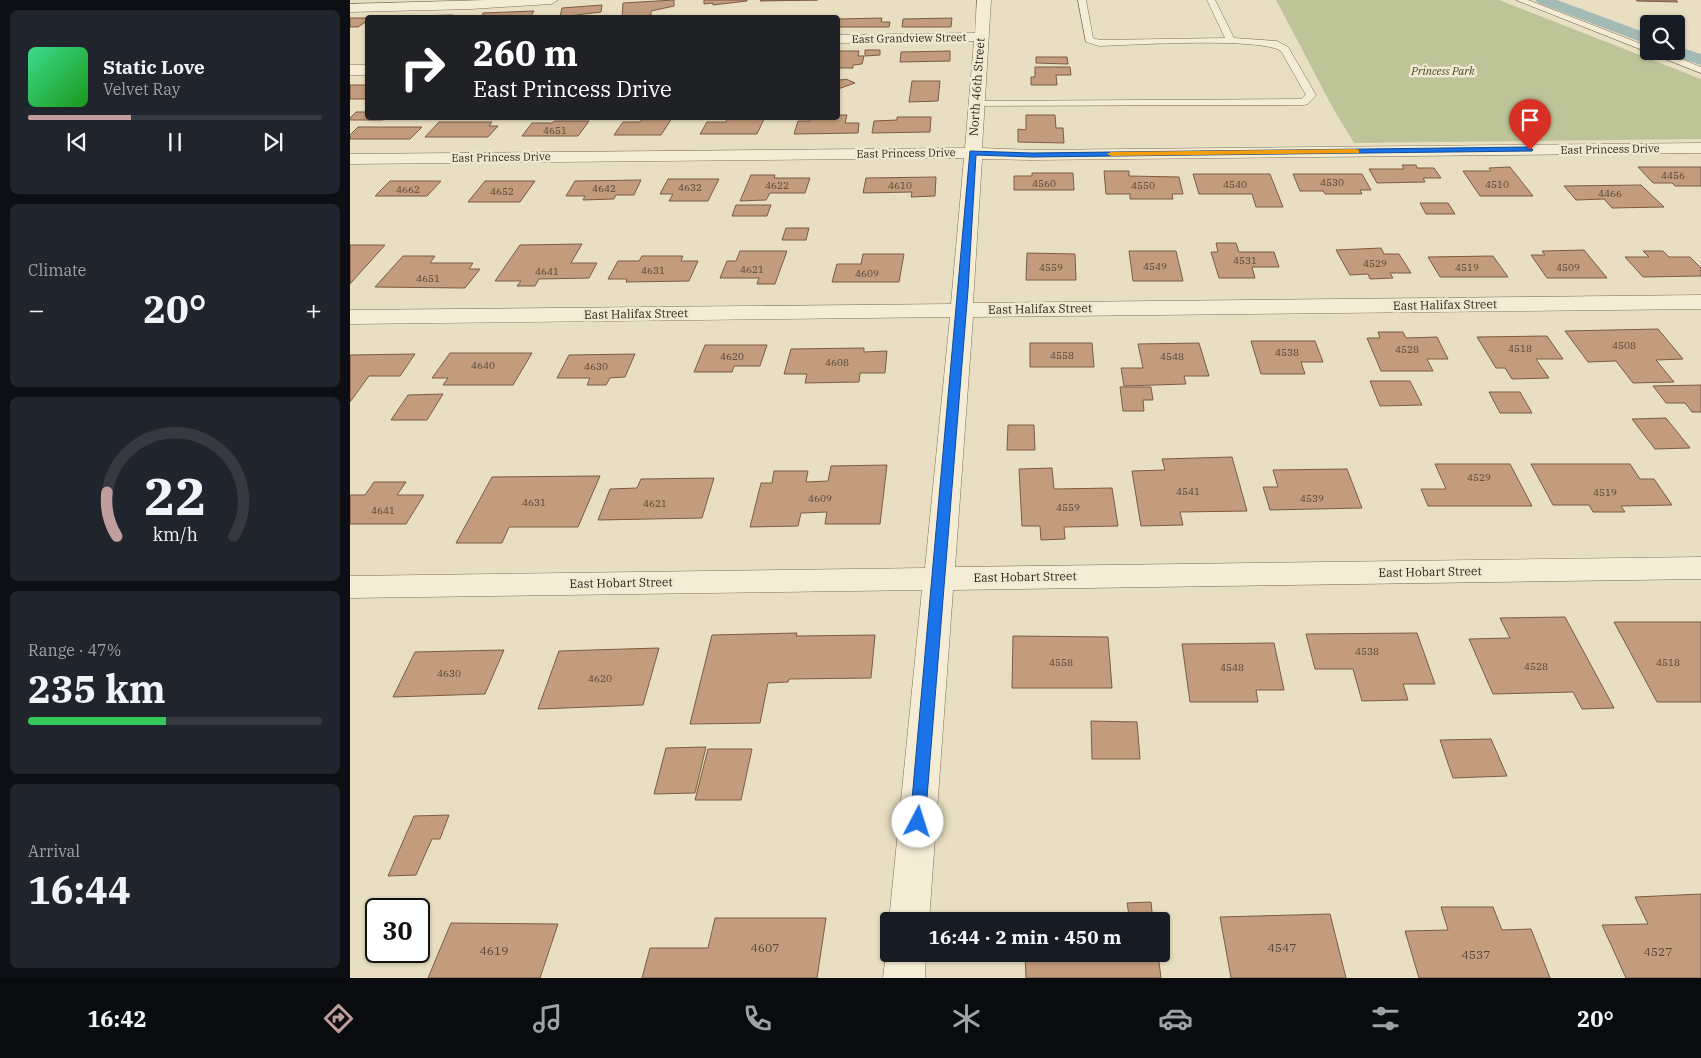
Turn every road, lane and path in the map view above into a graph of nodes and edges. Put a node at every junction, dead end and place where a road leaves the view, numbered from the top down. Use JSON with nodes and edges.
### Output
{"nodes":[{"id":1,"x":551,"y":0,"type":"edge"},
{"id":2,"x":984,"y":0,"type":"edge"},
{"id":3,"x":1082,"y":0,"type":"edge"},
{"id":4,"x":1210,"y":0,"type":"edge"},
{"id":5,"x":1520,"y":0,"type":"edge"},
{"id":6,"x":350,"y":8,"type":"edge"},
{"id":7,"x":980,"y":38,"type":"junction"},
{"id":8,"x":840,"y":39,"type":"edge"},
{"id":9,"x":1232,"y":41,"type":"junction"},
{"id":10,"x":1640,"y":47,"type":"edge"},
{"id":11,"x":1674,"y":60,"type":"edge"},
{"id":12,"x":350,"y":70,"type":"edge"},
{"id":13,"x":365,"y":70,"type":"edge"},
{"id":14,"x":1701,"y":70,"type":"edge"},
{"id":15,"x":976,"y":104,"type":"junction"},
{"id":16,"x":1701,"y":148,"type":"edge"},
{"id":17,"x":973,"y":153,"type":"junction"},
{"id":18,"x":350,"y":158,"type":"edge"},
{"id":19,"x":1701,"y":302,"type":"edge"},
{"id":20,"x":962,"y":309,"type":"junction"},
{"id":21,"x":350,"y":317,"type":"edge"},
{"id":22,"x":1701,"y":568,"type":"edge"},
{"id":23,"x":939,"y":578,"type":"junction"},
{"id":24,"x":350,"y":587,"type":"edge"},
{"id":25,"x":910,"y":912,"type":"edge"},
{"id":26,"x":905,"y":962,"type":"edge"},
{"id":27,"x":904,"y":978,"type":"edge"}],
"edges":[{"from":1,"to":6,"type":"street"},
{"from":2,"to":7,"type":"street","name":"North 46th Street"},
{"from":3,"to":9,"type":"lane"},
{"from":4,"to":9,"type":"lane"},
{"from":5,"to":10,"type":"lane"},
{"from":7,"to":8,"type":"street","name":"East Grandview Street"},
{"from":7,"to":15,"type":"street","name":"North 46th Street"},
{"from":9,"to":15,"type":"lane"},
{"from":11,"to":14,"type":"lane"},
{"from":12,"to":13,"type":"street"},
{"from":15,"to":17,"type":"street","name":"North 46th Street"},
{"from":16,"to":17,"type":"street","name":"East Princess Drive"},
{"from":17,"to":18,"type":"street","name":"East Princess Drive"},
{"from":17,"to":20,"type":"street","name":"North 46th Street"},
{"from":19,"to":20,"type":"street","name":"East Halifax Street"},
{"from":20,"to":21,"type":"street","name":"East Halifax Street"},
{"from":20,"to":23,"type":"street","name":"North 46th Street"},
{"from":22,"to":23,"type":"street","name":"East Hobart Street"},
{"from":23,"to":24,"type":"street","name":"East Hobart Street"},
{"from":23,"to":25,"type":"street","name":"North 46th Street"},
{"from":26,"to":27,"type":"street"}]}
